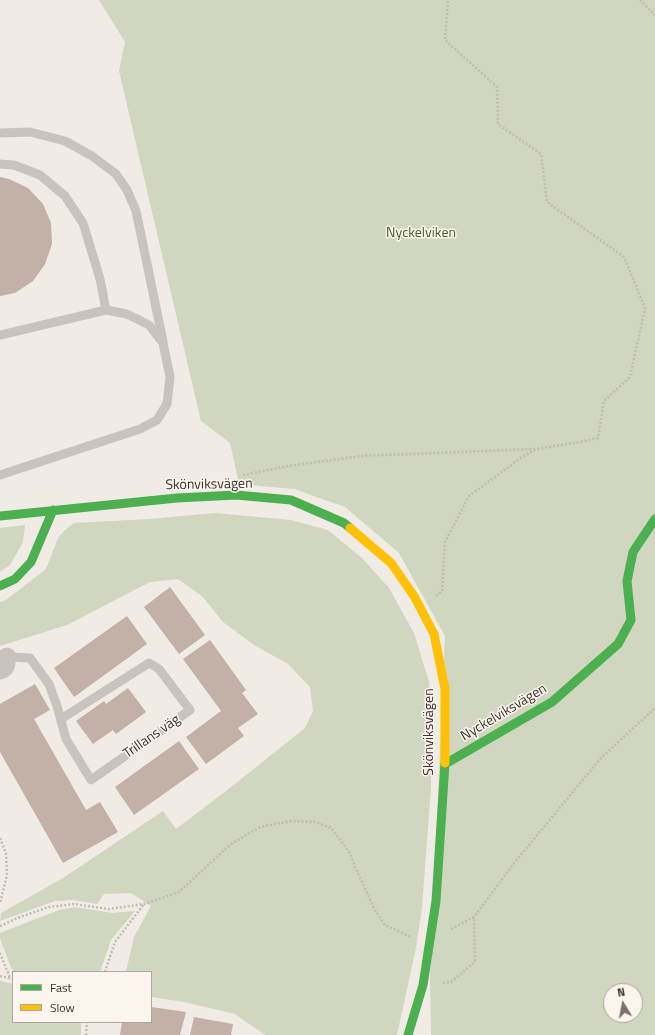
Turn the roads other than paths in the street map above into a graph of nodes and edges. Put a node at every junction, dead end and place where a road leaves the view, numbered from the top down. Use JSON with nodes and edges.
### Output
{"nodes":[{"id":1,"x":0,"y":133,"type":"edge"},
{"id":2,"x":0,"y":164,"type":"edge"},
{"id":3,"x":106,"y":310,"type":"junction"},
{"id":4,"x":0,"y":335,"type":"edge"},
{"id":5,"x":163,"y":343,"type":"junction"},
{"id":6,"x":0,"y":475,"type":"edge"},
{"id":7,"x":53,"y":510,"type":"junction"},
{"id":8,"x":0,"y":516,"type":"edge"},
{"id":9,"x":655,"y":519,"type":"edge"},
{"id":10,"x":0,"y":586,"type":"edge"},
{"id":11,"x":4,"y":663,"type":"edge"},
{"id":12,"x":61,"y":719,"type":"junction"},
{"id":13,"x":445,"y":764,"type":"junction"},
{"id":14,"x":408,"y":1035,"type":"edge"}],
"edges":[{"from":1,"to":5,"type":"lane"},
{"from":2,"to":3,"type":"lane"},
{"from":3,"to":4,"type":"lane"},
{"from":3,"to":5,"type":"lane"},
{"from":5,"to":6,"type":"lane"},
{"from":7,"to":8,"type":"street","name":"Skönviksvägen"},
{"from":7,"to":10,"type":"street"},
{"from":7,"to":13,"type":"street","name":"Skönviksvägen"},
{"from":9,"to":13,"type":"street","name":"Nyckelviksvägen"},
{"from":11,"to":12,"type":"lane","name":"Trillans väg"},
{"from":12,"to":12,"type":"lane","name":"Trillans väg"},
{"from":13,"to":14,"type":"street","name":"Skönviksvägen"}]}
